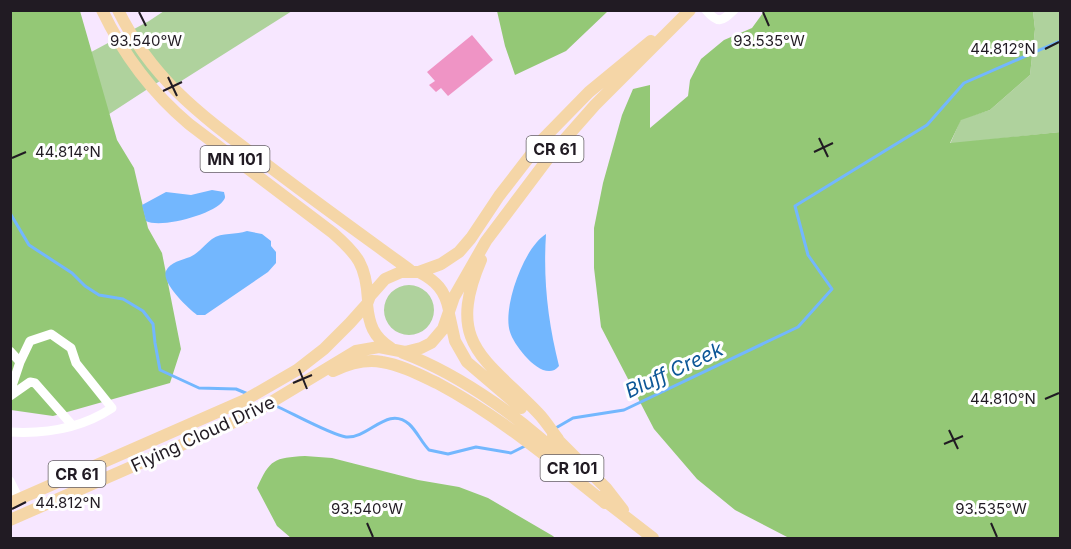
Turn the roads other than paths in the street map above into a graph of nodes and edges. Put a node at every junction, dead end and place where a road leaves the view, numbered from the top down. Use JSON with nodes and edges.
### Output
{"nodes":[{"id":1,"x":102,"y":10,"type":"edge"},
{"id":2,"x":118,"y":10,"type":"edge"},
{"id":3,"x":690,"y":10,"type":"edge"},
{"id":4,"x":706,"y":10,"type":"edge"},
{"id":5,"x":734,"y":10,"type":"edge"},
{"id":6,"x":523,"y":192,"type":"junction"},
{"id":7,"x":415,"y":271,"type":"junction"},
{"id":8,"x":367,"y":302,"type":"junction"},
{"id":9,"x":449,"y":312,"type":"junction"},
{"id":10,"x":394,"y":350,"type":"junction"},
{"id":11,"x":10,"y":351,"type":"edge"},
{"id":12,"x":20,"y":362,"type":"junction"},
{"id":13,"x":300,"y":388,"type":"junction"},
{"id":14,"x":10,"y":394,"type":"edge"},
{"id":15,"x":524,"y":405,"type":"junction"},
{"id":16,"x":509,"y":420,"type":"junction"},
{"id":17,"x":72,"y":426,"type":"junction"},
{"id":18,"x":10,"y":432,"type":"edge"},
{"id":19,"x":10,"y":481,"type":"edge"},
{"id":20,"x":15,"y":501,"type":"edge"},
{"id":21,"x":10,"y":520,"type":"edge"},
{"id":22,"x":631,"y":520,"type":"junction"},
{"id":23,"x":653,"y":538,"type":"edge"}],
"edges":[{"from":1,"to":8,"type":"main road","number":"MN 101"},
{"from":2,"to":7,"type":"main road","number":"MN 101"},
{"from":3,"to":6,"type":"main road","name":"Flying Cloud Drive","number":"CR 61"},
{"from":3,"to":7,"type":"main road","name":"Flying Cloud Drive","number":"CR 61"},
{"from":4,"to":5,"type":"street"},
{"from":6,"to":9,"type":"main road","name":"Flying Cloud Drive","number":"CR 61"},
{"from":6,"to":15,"type":"main road"},
{"from":7,"to":8,"type":"main road","name":"Flying Cloud Drive","number":"CR 61"},
{"from":7,"to":9,"type":"main road"},
{"from":8,"to":10,"type":"main road"},
{"from":8,"to":20,"type":"main road","name":"Flying Cloud Drive","number":"CR 61"},
{"from":9,"to":10,"type":"main road","name":"Flying Cloud Drive","number":"CR 61"},
{"from":9,"to":15,"type":"main road"},
{"from":10,"to":13,"type":"main road","name":"Flying Cloud Drive","number":"CR 61"},
{"from":10,"to":16,"type":"main road"},
{"from":11,"to":12,"type":"street"},
{"from":12,"to":14,"type":"street"},
{"from":12,"to":17,"type":"street"},
{"from":13,"to":16,"type":"main road"},
{"from":13,"to":21,"type":"main road","name":"Flying Cloud Drive"},
{"from":14,"to":17,"type":"street"},
{"from":15,"to":22,"type":"main road","number":"CR 101"},
{"from":16,"to":22,"type":"main road","number":"CR 101"},
{"from":17,"to":18,"type":"street"},
{"from":19,"to":20,"type":"street"},
{"from":22,"to":23,"type":"main road","number":"CR 101"}]}
